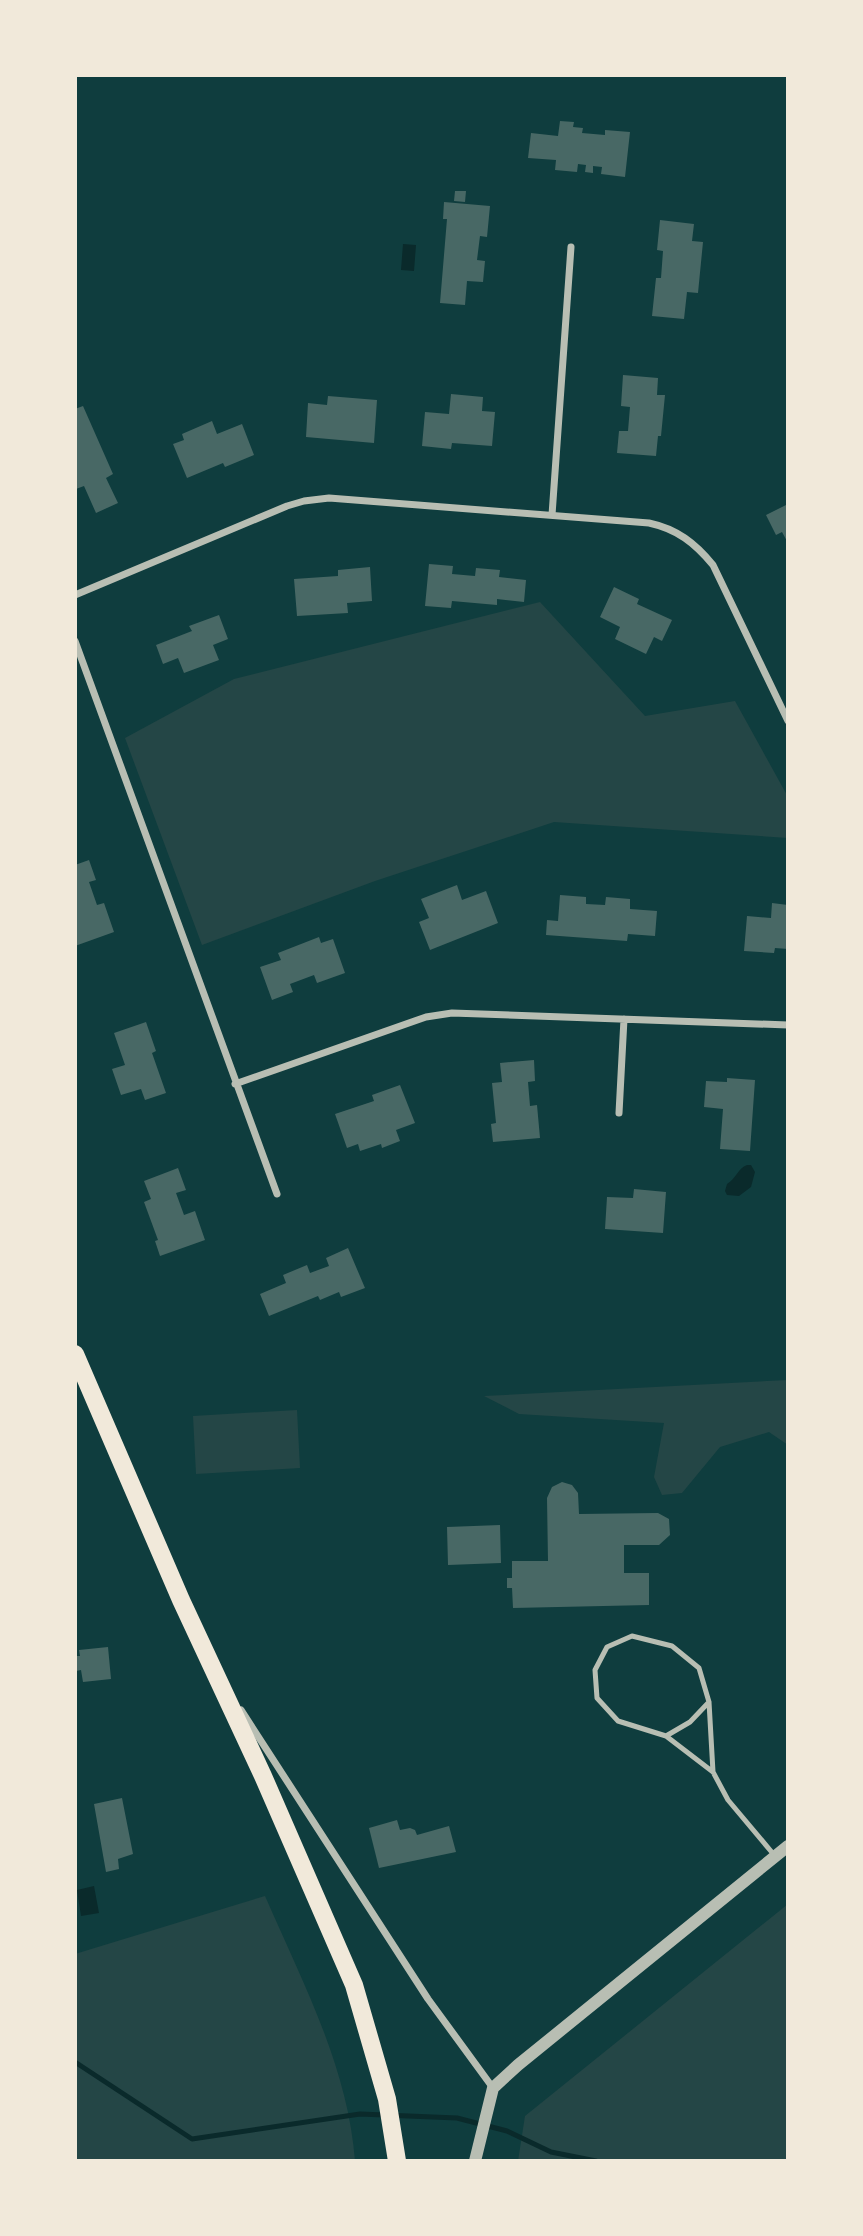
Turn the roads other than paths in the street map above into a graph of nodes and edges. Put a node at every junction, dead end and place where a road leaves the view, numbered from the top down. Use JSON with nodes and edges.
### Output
{"nodes":[{"id":1,"x":571,"y":247,"type":"dead end"},
{"id":2,"x":552,"y":515,"type":"junction"},
{"id":3,"x":75,"y":595,"type":"edge"},
{"id":4,"x":75,"y":640,"type":"edge"},
{"id":5,"x":788,"y":721,"type":"edge"},
{"id":6,"x":624,"y":1018,"type":"junction"},
{"id":7,"x":788,"y":1025,"type":"edge"},
{"id":8,"x":236,"y":1084,"type":"junction"},
{"id":9,"x":619,"y":1113,"type":"dead end"},
{"id":10,"x":277,"y":1194,"type":"dead end"},
{"id":11,"x":75,"y":1354,"type":"edge"},
{"id":12,"x":209,"y":1663,"type":"junction"},
{"id":13,"x":709,"y":1702,"type":"junction"},
{"id":14,"x":666,"y":1736,"type":"junction"},
{"id":15,"x":713,"y":1772,"type":"junction"},
{"id":16,"x":788,"y":1846,"type":"edge"},
{"id":17,"x":775,"y":1856,"type":"junction"},
{"id":18,"x":492,"y":2092,"type":"junction"},
{"id":19,"x":397,"y":2161,"type":"edge"},
{"id":20,"x":475,"y":2161,"type":"edge"}],
"edges":[{"from":1,"to":2,"type":"street"},
{"from":2,"to":3,"type":"street"},
{"from":2,"to":5,"type":"street"},
{"from":4,"to":8,"type":"street"},
{"from":6,"to":7,"type":"street"},
{"from":6,"to":8,"type":"street"},
{"from":6,"to":9,"type":"street"},
{"from":8,"to":10,"type":"street"},
{"from":11,"to":12,"type":"highway"},
{"from":12,"to":18,"type":"street"},
{"from":12,"to":19,"type":"highway"},
{"from":13,"to":14,"type":"lane"},
{"from":13,"to":14,"type":"lane"},
{"from":13,"to":15,"type":"lane"},
{"from":14,"to":15,"type":"lane"},
{"from":15,"to":17,"type":"lane"},
{"from":16,"to":17,"type":"street"},
{"from":17,"to":18,"type":"street"},
{"from":18,"to":20,"type":"street"}]}
